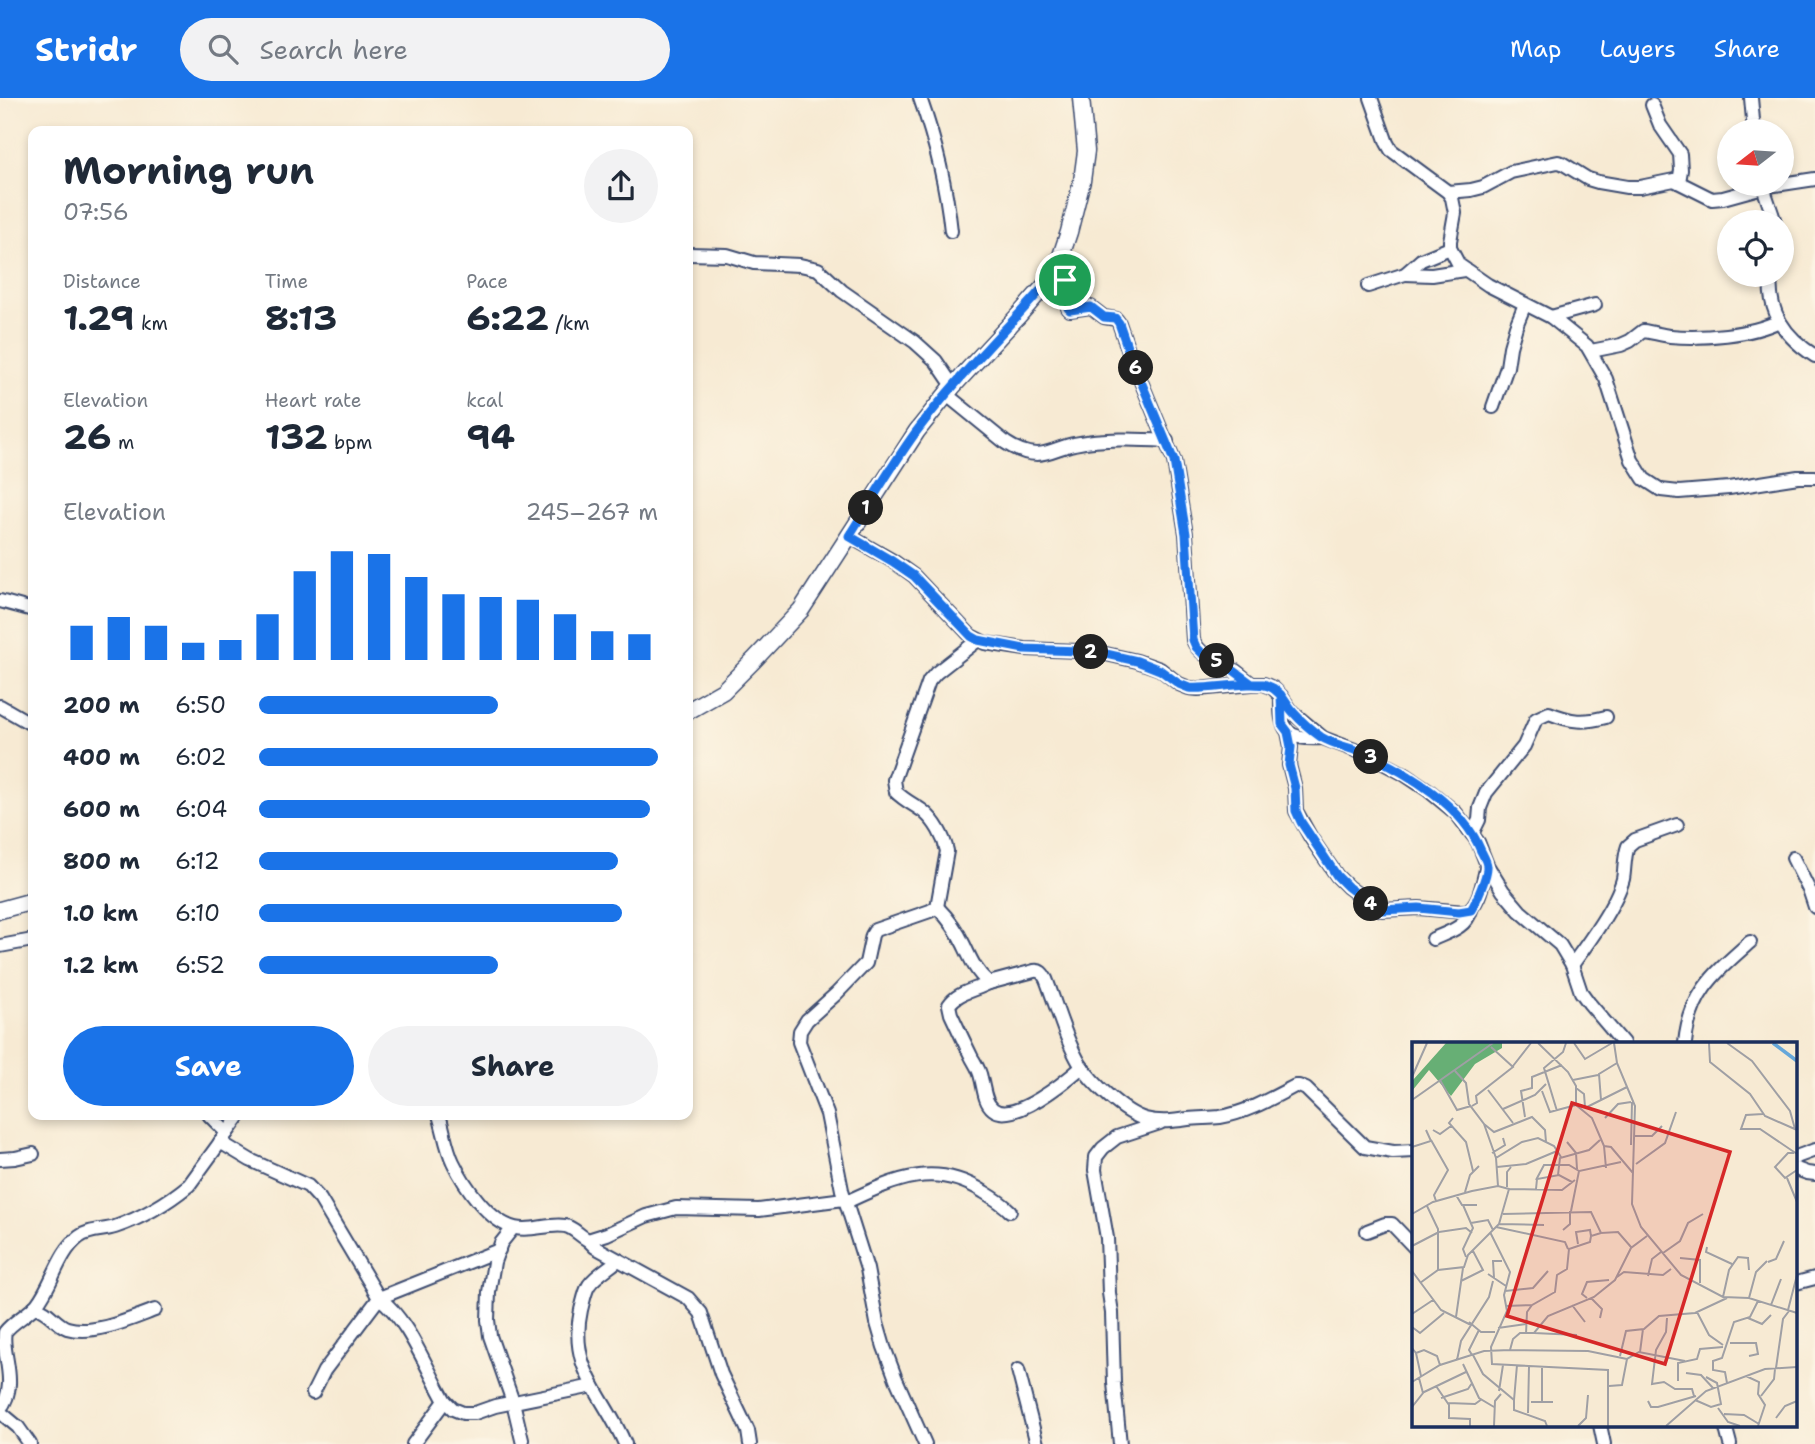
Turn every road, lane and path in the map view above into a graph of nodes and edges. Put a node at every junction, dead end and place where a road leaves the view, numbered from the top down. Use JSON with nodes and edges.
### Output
{"nodes":[{"id":1,"x":920,"y":98,"type":"edge"},
{"id":2,"x":1081,"y":98,"type":"edge"},
{"id":3,"x":1371,"y":98,"type":"edge"},
{"id":4,"x":1751,"y":98,"type":"edge"},
{"id":5,"x":1652,"y":105,"type":"dead end"},
{"id":6,"x":1753,"y":119,"type":"edge"},
{"id":7,"x":1815,"y":179,"type":"edge"},
{"id":8,"x":1679,"y":182,"type":"junction"},
{"id":9,"x":1794,"y":182,"type":"edge"},
{"id":10,"x":1448,"y":191,"type":"junction"},
{"id":11,"x":1729,"y":196,"type":"edge"},
{"id":12,"x":951,"y":231,"type":"dead end"},
{"id":13,"x":1450,"y":248,"type":"junction"},
{"id":14,"x":693,"y":254,"type":"edge"},
{"id":15,"x":1464,"y":270,"type":"junction"},
{"id":16,"x":1055,"y":274,"type":"junction"},
{"id":17,"x":1405,"y":274,"type":"junction"},
{"id":18,"x":1368,"y":286,"type":"dead end"},
{"id":19,"x":1771,"y":287,"type":"edge"},
{"id":20,"x":1525,"y":304,"type":"junction"},
{"id":21,"x":1595,"y":305,"type":"dead end"},
{"id":22,"x":1551,"y":317,"type":"junction"},
{"id":23,"x":1779,"y":321,"type":"junction"},
{"id":24,"x":1591,"y":351,"type":"junction"},
{"id":25,"x":1815,"y":356,"type":"edge"},
{"id":26,"x":950,"y":391,"type":"junction"},
{"id":27,"x":1493,"y":407,"type":"dead end"},
{"id":28,"x":1167,"y":441,"type":"junction"},
{"id":29,"x":1815,"y":477,"type":"edge"},
{"id":30,"x":849,"y":536,"type":"junction"},
{"id":31,"x":0,"y":601,"type":"edge"},
{"id":32,"x":28,"y":609,"type":"edge"},
{"id":33,"x":978,"y":640,"type":"junction"},
{"id":34,"x":1252,"y":684,"type":"junction"},
{"id":35,"x":1281,"y":695,"type":"junction"},
{"id":36,"x":0,"y":706,"type":"edge"},
{"id":37,"x":693,"y":709,"type":"edge"},
{"id":38,"x":1606,"y":717,"type":"dead end"},
{"id":39,"x":28,"y":722,"type":"edge"},
{"id":40,"x":1288,"y":732,"type":"junction"},
{"id":41,"x":1323,"y":738,"type":"junction"},
{"id":42,"x":1676,"y":825,"type":"dead end"},
{"id":43,"x":1472,"y":834,"type":"junction"},
{"id":44,"x":1793,"y":858,"type":"dead end"},
{"id":45,"x":1487,"y":865,"type":"junction"},
{"id":46,"x":28,"y":902,"type":"edge"},
{"id":47,"x":937,"y":906,"type":"junction"},
{"id":48,"x":1815,"y":907,"type":"edge"},
{"id":49,"x":0,"y":910,"type":"edge"},
{"id":50,"x":1471,"y":910,"type":"junction"},
{"id":51,"x":1433,"y":939,"type":"dead end"},
{"id":52,"x":28,"y":941,"type":"edge"},
{"id":53,"x":1750,"y":943,"type":"dead end"},
{"id":54,"x":0,"y":946,"type":"edge"},
{"id":55,"x":1572,"y":965,"type":"junction"},
{"id":56,"x":989,"y":983,"type":"junction"},
{"id":57,"x":1622,"y":1042,"type":"edge"},
{"id":58,"x":1685,"y":1042,"type":"edge"},
{"id":59,"x":1082,"y":1067,"type":"junction"},
{"id":60,"x":212,"y":1120,"type":"edge"},
{"id":61,"x":236,"y":1120,"type":"edge"},
{"id":62,"x":440,"y":1120,"type":"edge"},
{"id":63,"x":1162,"y":1122,"type":"junction"},
{"id":64,"x":223,"y":1138,"type":"junction"},
{"id":65,"x":1815,"y":1150,"type":"edge"},
{"id":66,"x":1412,"y":1151,"type":"edge"},
{"id":67,"x":33,"y":1154,"type":"dead end"},
{"id":68,"x":1798,"y":1156,"type":"edge"},
{"id":69,"x":0,"y":1159,"type":"edge"},
{"id":70,"x":1798,"y":1170,"type":"edge"},
{"id":71,"x":1815,"y":1174,"type":"edge"},
{"id":72,"x":845,"y":1200,"type":"junction"},
{"id":73,"x":1010,"y":1211,"type":"dead end"},
{"id":74,"x":513,"y":1228,"type":"junction"},
{"id":75,"x":1367,"y":1231,"type":"dead end"},
{"id":76,"x":588,"y":1240,"type":"junction"},
{"id":77,"x":1412,"y":1245,"type":"edge"},
{"id":78,"x":499,"y":1250,"type":"junction"},
{"id":79,"x":618,"y":1260,"type":"junction"},
{"id":80,"x":1815,"y":1278,"type":"edge"},
{"id":81,"x":1798,"y":1282,"type":"edge"},
{"id":82,"x":379,"y":1298,"type":"junction"},
{"id":83,"x":34,"y":1307,"type":"junction"},
{"id":84,"x":155,"y":1310,"type":"dead end"},
{"id":85,"x":2,"y":1330,"type":"edge"},
{"id":86,"x":1018,"y":1370,"type":"dead end"},
{"id":87,"x":593,"y":1386,"type":"junction"},
{"id":88,"x":313,"y":1393,"type":"dead end"},
{"id":89,"x":445,"y":1401,"type":"junction"},
{"id":90,"x":513,"y":1402,"type":"junction"},
{"id":91,"x":0,"y":1410,"type":"edge"},
{"id":92,"x":1600,"y":1426,"type":"edge"},
{"id":93,"x":1725,"y":1426,"type":"edge"},
{"id":94,"x":30,"y":1444,"type":"edge"},
{"id":95,"x":413,"y":1444,"type":"edge"},
{"id":96,"x":523,"y":1444,"type":"edge"},
{"id":97,"x":625,"y":1444,"type":"edge"},
{"id":98,"x":750,"y":1444,"type":"edge"},
{"id":99,"x":925,"y":1444,"type":"edge"},
{"id":100,"x":1037,"y":1444,"type":"edge"},
{"id":101,"x":1120,"y":1444,"type":"edge"},
{"id":102,"x":1604,"y":1444,"type":"edge"},
{"id":103,"x":1730,"y":1444,"type":"edge"}],
"edges":[{"from":1,"to":12,"type":"street"},
{"from":2,"to":16,"type":"main road"},
{"from":3,"to":10,"type":"street"},
{"from":4,"to":6,"type":"street"},
{"from":5,"to":8,"type":"street"},
{"from":7,"to":9,"type":"street"},
{"from":8,"to":10,"type":"street"},
{"from":8,"to":11,"type":"street"},
{"from":10,"to":13,"type":"street"},
{"from":13,"to":15,"type":"street"},
{"from":13,"to":17,"type":"street"},
{"from":14,"to":26,"type":"street"},
{"from":15,"to":17,"type":"street"},
{"from":15,"to":20,"type":"street"},
{"from":16,"to":26,"type":"main road"},
{"from":16,"to":28,"type":"street"},
{"from":17,"to":18,"type":"street"},
{"from":19,"to":23,"type":"street"},
{"from":20,"to":22,"type":"street"},
{"from":20,"to":27,"type":"street"},
{"from":21,"to":22,"type":"street"},
{"from":22,"to":24,"type":"street"},
{"from":23,"to":24,"type":"street"},
{"from":23,"to":25,"type":"street"},
{"from":24,"to":29,"type":"street"},
{"from":26,"to":28,"type":"street"},
{"from":26,"to":30,"type":"main road"},
{"from":28,"to":34,"type":"street"},
{"from":30,"to":33,"type":"street"},
{"from":30,"to":37,"type":"main road"},
{"from":31,"to":32,"type":"street"},
{"from":33,"to":34,"type":"street"},
{"from":33,"to":47,"type":"street"},
{"from":34,"to":35,"type":"street"},
{"from":35,"to":40,"type":"street"},
{"from":35,"to":41,"type":"street"},
{"from":36,"to":39,"type":"street"},
{"from":38,"to":43,"type":"street"},
{"from":40,"to":41,"type":"street"},
{"from":40,"to":50,"type":"street"},
{"from":41,"to":43,"type":"street"},
{"from":42,"to":55,"type":"street"},
{"from":43,"to":45,"type":"street"},
{"from":44,"to":48,"type":"street"},
{"from":45,"to":50,"type":"street"},
{"from":45,"to":55,"type":"street"},
{"from":46,"to":49,"type":"main road"},
{"from":47,"to":56,"type":"street"},
{"from":47,"to":72,"type":"street"},
{"from":50,"to":51,"type":"street"},
{"from":52,"to":54,"type":"street"},
{"from":53,"to":58,"type":"street"},
{"from":55,"to":57,"type":"street"},
{"from":56,"to":59,"type":"street"},
{"from":56,"to":59,"type":"street"},
{"from":59,"to":63,"type":"street"},
{"from":60,"to":64,"type":"street"},
{"from":61,"to":64,"type":"street"},
{"from":62,"to":74,"type":"street"},
{"from":63,"to":66,"type":"street"},
{"from":63,"to":101,"type":"street"},
{"from":64,"to":82,"type":"street"},
{"from":64,"to":83,"type":"street"},
{"from":65,"to":68,"type":"street"},
{"from":67,"to":69,"type":"street"},
{"from":70,"to":71,"type":"street"},
{"from":72,"to":73,"type":"street"},
{"from":72,"to":76,"type":"street"},
{"from":72,"to":99,"type":"street"},
{"from":74,"to":76,"type":"street"},
{"from":74,"to":78,"type":"street"},
{"from":75,"to":77,"type":"street"},
{"from":76,"to":79,"type":"street"},
{"from":78,"to":82,"type":"street"},
{"from":78,"to":90,"type":"street"},
{"from":79,"to":87,"type":"street"},
{"from":79,"to":98,"type":"street"},
{"from":80,"to":81,"type":"street"},
{"from":82,"to":88,"type":"street"},
{"from":82,"to":89,"type":"street"},
{"from":83,"to":84,"type":"street"},
{"from":83,"to":85,"type":"street"},
{"from":85,"to":91,"type":"street"},
{"from":86,"to":100,"type":"street"},
{"from":87,"to":90,"type":"street"},
{"from":87,"to":97,"type":"street"},
{"from":89,"to":90,"type":"street"},
{"from":89,"to":95,"type":"street"},
{"from":90,"to":96,"type":"street"},
{"from":91,"to":94,"type":"street"},
{"from":92,"to":102,"type":"street"},
{"from":93,"to":103,"type":"street"}]}
